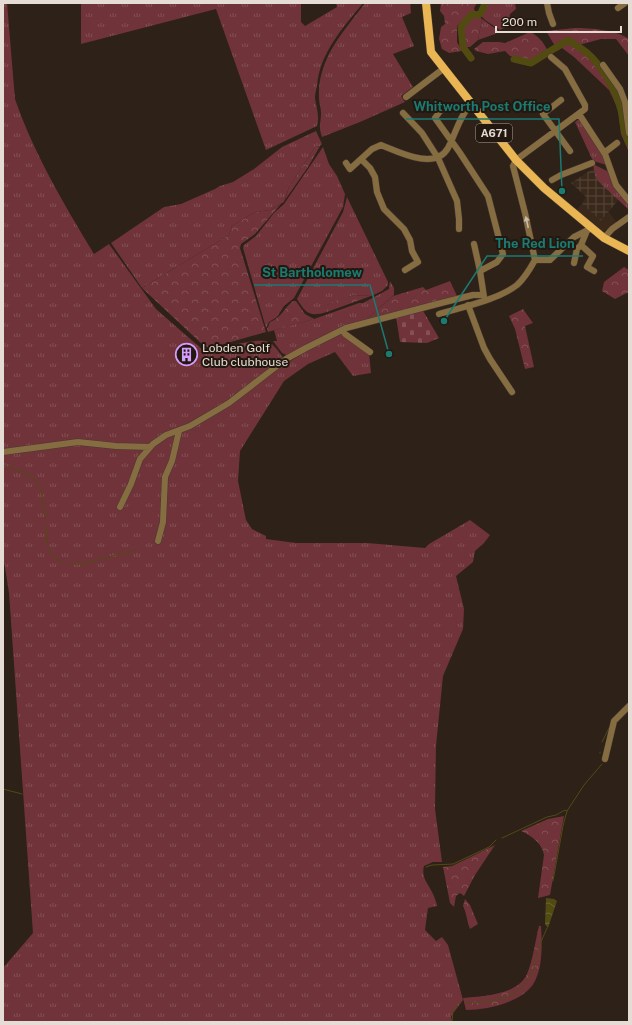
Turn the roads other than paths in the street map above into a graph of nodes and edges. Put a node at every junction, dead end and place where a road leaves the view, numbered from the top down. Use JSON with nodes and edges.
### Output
{"nodes":[{"id":1,"x":547,"y":3,"type":"edge"},
{"id":2,"x":625,"y":3,"type":"edge"},
{"id":3,"x":424,"y":4,"type":"edge"},
{"id":4,"x":618,"y":8,"type":"dead end"},
{"id":5,"x":553,"y":24,"type":"dead end"},
{"id":6,"x":552,"y":57,"type":"dead end"},
{"id":7,"x":603,"y":65,"type":"dead end"},
{"id":8,"x":443,"y":69,"type":"junction"},
{"id":9,"x":406,"y":97,"type":"dead end"},
{"id":10,"x":561,"y":100,"type":"dead end"},
{"id":11,"x":471,"y":104,"type":"junction"},
{"id":12,"x":444,"y":106,"type":"dead end"},
{"id":13,"x":403,"y":113,"type":"dead end"},
{"id":14,"x":579,"y":114,"type":"junction"},
{"id":15,"x":555,"y":131,"type":"junction"},
{"id":16,"x":629,"y":133,"type":"edge"},
{"id":17,"x":450,"y":141,"type":"junction"},
{"id":18,"x":617,"y":143,"type":"dead end"},
{"id":19,"x":570,"y":151,"type":"dead end"},
{"id":20,"x":604,"y":153,"type":"junction"},
{"id":21,"x":438,"y":158,"type":"junction"},
{"id":22,"x":361,"y":160,"type":"junction"},
{"id":23,"x":516,"y":160,"type":"junction"},
{"id":24,"x":346,"y":163,"type":"dead end"},
{"id":25,"x":592,"y":163,"type":"dead end"},
{"id":26,"x":552,"y":180,"type":"dead end"},
{"id":27,"x":629,"y":201,"type":"edge"},
{"id":28,"x":629,"y":217,"type":"edge"},
{"id":29,"x":623,"y":222,"type":"junction"},
{"id":30,"x":629,"y":226,"type":"edge"},
{"id":31,"x":459,"y":229,"type":"dead end"},
{"id":32,"x":589,"y":230,"type":"junction"},
{"id":33,"x":604,"y":238,"type":"junction"},
{"id":34,"x":474,"y":244,"type":"dead end"},
{"id":35,"x":581,"y":245,"type":"junction"},
{"id":36,"x":629,"y":251,"type":"edge"},
{"id":37,"x":535,"y":260,"type":"junction"},
{"id":38,"x":574,"y":263,"type":"dead end"},
{"id":39,"x":405,"y":270,"type":"dead end"},
{"id":40,"x":480,"y":270,"type":"junction"},
{"id":41,"x":594,"y":271,"type":"dead end"},
{"id":42,"x":485,"y":298,"type":"junction"},
{"id":43,"x":468,"y":305,"type":"junction"},
{"id":44,"x":439,"y":314,"type":"dead end"},
{"id":45,"x":342,"y":330,"type":"junction"},
{"id":46,"x":370,"y":352,"type":"dead end"},
{"id":47,"x":512,"y":392,"type":"dead end"},
{"id":48,"x":179,"y":431,"type":"junction"},
{"id":49,"x":150,"y":447,"type":"junction"},
{"id":50,"x":3,"y":452,"type":"edge"},
{"id":51,"x":120,"y":507,"type":"dead end"},
{"id":52,"x":158,"y":541,"type":"dead end"},
{"id":53,"x":629,"y":706,"type":"edge"},
{"id":54,"x":605,"y":759,"type":"dead end"}],
"edges":[{"from":1,"to":5,"type":"street"},
{"from":2,"to":4,"type":"street"},
{"from":3,"to":8,"type":"main road","number":"A671"},
{"from":6,"to":14,"type":"street"},
{"from":7,"to":16,"type":"street"},
{"from":8,"to":9,"type":"street"},
{"from":8,"to":11,"type":"main road","number":"A671"},
{"from":10,"to":15,"type":"street"},
{"from":11,"to":17,"type":"street"},
{"from":11,"to":23,"type":"main road","number":"A671"},
{"from":12,"to":17,"type":"street"},
{"from":13,"to":21,"type":"street"},
{"from":14,"to":15,"type":"street"},
{"from":14,"to":20,"type":"street"},
{"from":15,"to":19,"type":"street"},
{"from":15,"to":23,"type":"street"},
{"from":17,"to":21,"type":"street"},
{"from":17,"to":40,"type":"street"},
{"from":18,"to":20,"type":"street"},
{"from":20,"to":27,"type":"street"},
{"from":21,"to":22,"type":"street"},
{"from":21,"to":31,"type":"street"},
{"from":22,"to":24,"type":"street"},
{"from":22,"to":39,"type":"street"},
{"from":23,"to":32,"type":"main road","number":"A671"},
{"from":37,"to":23,"type":"street","one_way":true},
{"from":25,"to":26,"type":"street"},
{"from":28,"to":29,"type":"street"},
{"from":29,"to":30,"type":"street"},
{"from":29,"to":33,"type":"street"},
{"from":32,"to":33,"type":"main road","number":"A671"},
{"from":32,"to":35,"type":"street"},
{"from":32,"to":37,"type":"street"},
{"from":33,"to":36,"type":"main road","number":"A671"},
{"from":34,"to":40,"type":"street"},
{"from":35,"to":38,"type":"street"},
{"from":35,"to":41,"type":"street"},
{"from":37,"to":42,"type":"street"},
{"from":40,"to":42,"type":"street"},
{"from":42,"to":43,"type":"street"},
{"from":42,"to":45,"type":"street"},
{"from":43,"to":44,"type":"street"},
{"from":43,"to":47,"type":"street"},
{"from":45,"to":46,"type":"street"},
{"from":45,"to":48,"type":"street"},
{"from":48,"to":49,"type":"street"},
{"from":48,"to":52,"type":"street"},
{"from":49,"to":50,"type":"street"},
{"from":49,"to":51,"type":"street"},
{"from":53,"to":54,"type":"street"}]}
